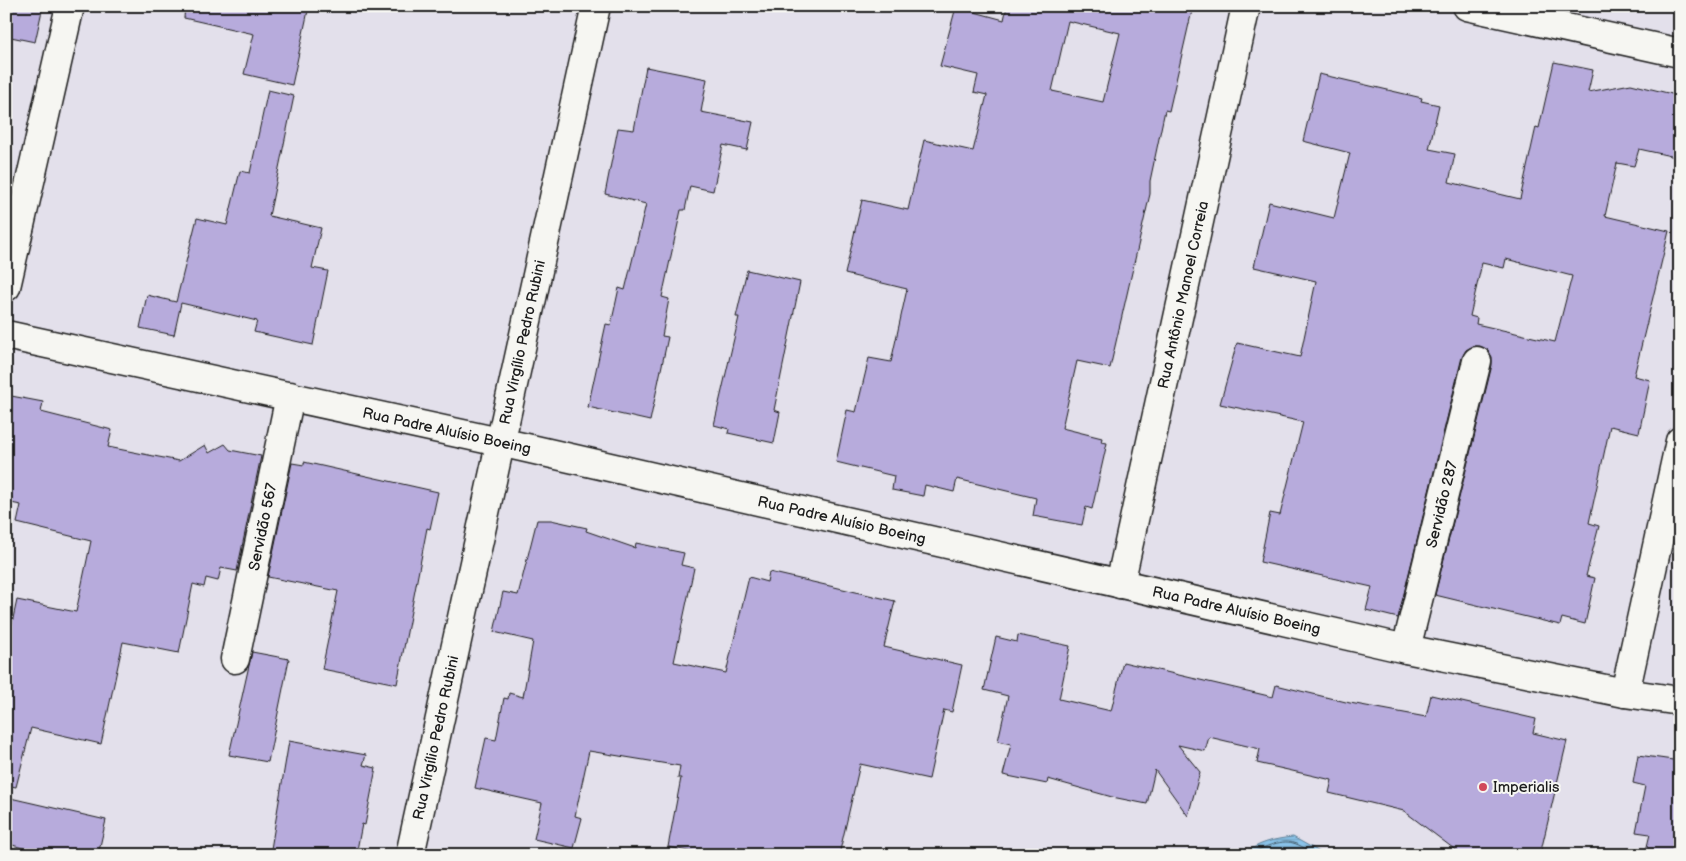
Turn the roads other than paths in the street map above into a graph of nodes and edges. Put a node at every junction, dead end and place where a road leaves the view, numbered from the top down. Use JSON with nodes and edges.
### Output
{"nodes":[{"id":1,"x":70,"y":6,"type":"edge"},
{"id":2,"x":596,"y":6,"type":"edge"},
{"id":3,"x":1246,"y":6,"type":"edge"},
{"id":4,"x":1467,"y":6,"type":"edge"},
{"id":5,"x":1680,"y":54,"type":"edge"},
{"id":6,"x":6,"y":287,"type":"edge"},
{"id":7,"x":6,"y":335,"type":"edge"},
{"id":8,"x":1477,"y":361,"type":"dead end"},
{"id":9,"x":290,"y":396,"type":"junction"},
{"id":10,"x":1680,"y":441,"type":"edge"},
{"id":11,"x":500,"y":443,"type":"junction"},
{"id":12,"x":1120,"y":584,"type":"junction"},
{"id":13,"x":1406,"y":649,"type":"junction"},
{"id":14,"x":235,"y":659,"type":"dead end"},
{"id":15,"x":1625,"y":693,"type":"junction"},
{"id":16,"x":1680,"y":701,"type":"edge"},
{"id":17,"x":410,"y":855,"type":"edge"}],
"edges":[{"from":1,"to":6,"type":"street"},
{"from":2,"to":11,"type":"street","name":"Rua Virgílio Pedro Rubini"},
{"from":3,"to":12,"type":"street","name":"Rua Antônio Manoel Correia"},
{"from":4,"to":5,"type":"street"},
{"from":7,"to":9,"type":"street","name":"Rua Padre Aluísio Boeing"},
{"from":8,"to":13,"type":"street","name":"Servidão 287"},
{"from":9,"to":11,"type":"street","name":"Rua Padre Aluísio Boeing"},
{"from":9,"to":14,"type":"street","name":"Servidão 567"},
{"from":10,"to":15,"type":"street"},
{"from":11,"to":12,"type":"street","name":"Rua Padre Aluísio Boeing"},
{"from":11,"to":17,"type":"street","name":"Rua Virgílio Pedro Rubini"},
{"from":12,"to":13,"type":"street","name":"Rua Padre Aluísio Boeing"},
{"from":13,"to":15,"type":"street","name":"Rua Padre Aluísio Boeing"},
{"from":15,"to":16,"type":"street","name":"Rua Padre Aluísio Boeing"}]}
